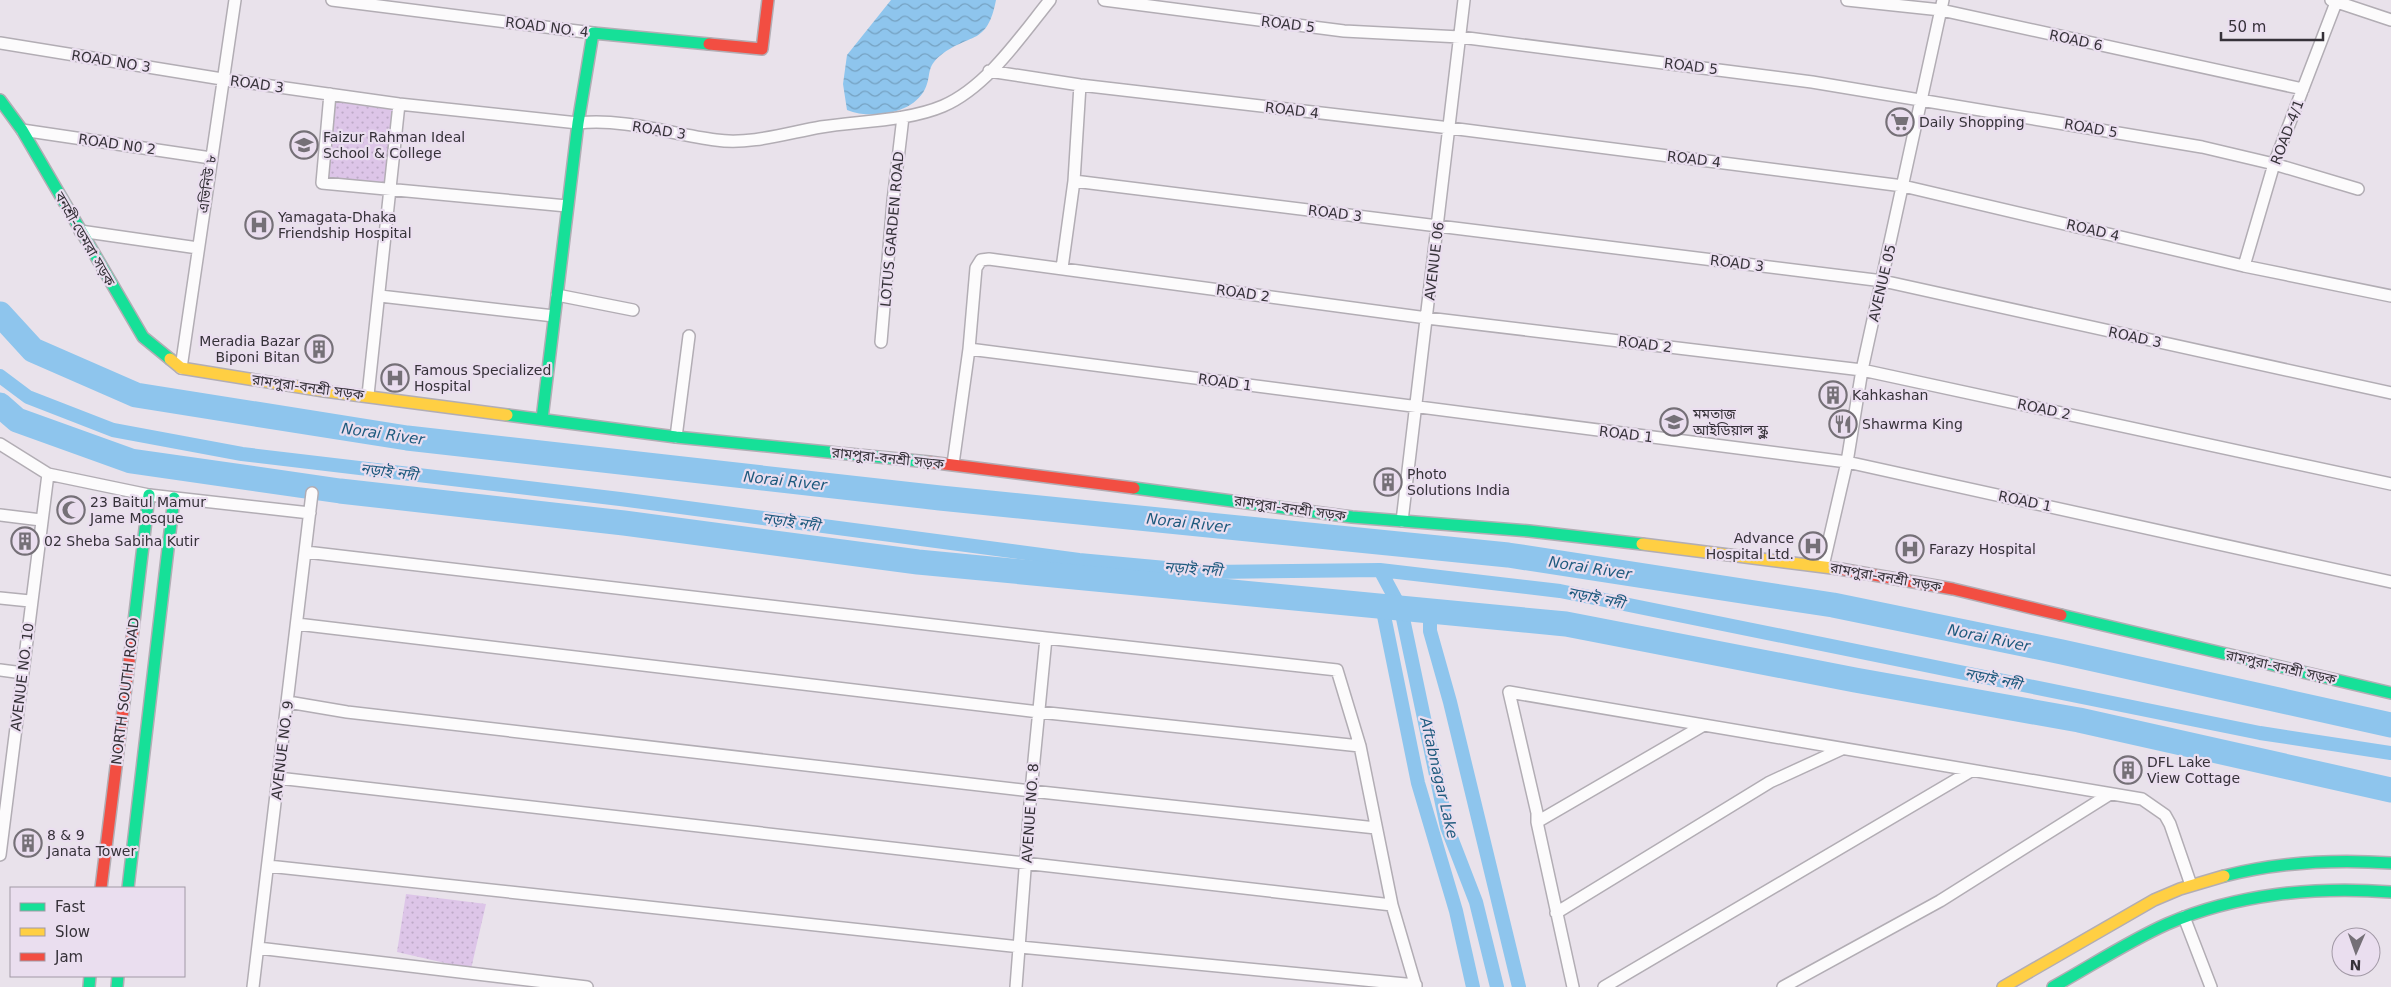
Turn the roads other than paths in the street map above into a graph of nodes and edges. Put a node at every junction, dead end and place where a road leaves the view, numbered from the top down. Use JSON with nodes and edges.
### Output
{"nodes":[{"id":1,"x":235,"y":0,"type":"edge"},
{"id":2,"x":332,"y":0,"type":"edge"},
{"id":3,"x":768,"y":0,"type":"edge"},
{"id":4,"x":1050,"y":0,"type":"edge"},
{"id":5,"x":1104,"y":0,"type":"edge"},
{"id":6,"x":1464,"y":0,"type":"edge"},
{"id":7,"x":1847,"y":0,"type":"edge"},
{"id":8,"x":2335,"y":0,"type":"edge"},
{"id":9,"x":355,"y":2,"type":"edge"},
{"id":10,"x":1942,"y":5,"type":"edge"},
{"id":11,"x":2391,"y":20,"type":"edge"},
{"id":12,"x":593,"y":33,"type":"junction"},
{"id":13,"x":1460,"y":37,"type":"junction"},
{"id":14,"x":0,"y":43,"type":"edge"},
{"id":15,"x":989,"y":72,"type":"junction"},
{"id":16,"x":222,"y":79,"type":"junction"},
{"id":17,"x":1080,"y":85,"type":"junction"},
{"id":18,"x":2303,"y":89,"type":"junction"},
{"id":19,"x":330,"y":94,"type":"junction"},
{"id":20,"x":1921,"y":99,"type":"junction"},
{"id":21,"x":0,"y":100,"type":"edge"},
{"id":22,"x":399,"y":104,"type":"junction"},
{"id":23,"x":903,"y":117,"type":"junction"},
{"id":24,"x":578,"y":123,"type":"junction"},
{"id":25,"x":1450,"y":128,"type":"junction"},
{"id":26,"x":22,"y":130,"type":"junction"},
{"id":27,"x":211,"y":158,"type":"junction"},
{"id":28,"x":2274,"y":164,"type":"junction"},
{"id":29,"x":1074,"y":181,"type":"junction"},
{"id":30,"x":1903,"y":186,"type":"junction"},
{"id":31,"x":391,"y":189,"type":"junction"},
{"id":32,"x":2358,"y":189,"type":"dead end"},
{"id":33,"x":567,"y":206,"type":"junction"},
{"id":34,"x":1438,"y":225,"type":"junction"},
{"id":35,"x":80,"y":232,"type":"junction"},
{"id":36,"x":198,"y":248,"type":"junction"},
{"id":37,"x":2244,"y":266,"type":"junction"},
{"id":38,"x":1062,"y":268,"type":"junction"},
{"id":39,"x":1883,"y":282,"type":"junction"},
{"id":40,"x":557,"y":295,"type":"junction"},
{"id":41,"x":380,"y":296,"type":"junction"},
{"id":42,"x":2391,"y":296,"type":"edge"},
{"id":43,"x":632,"y":310,"type":"dead end"},
{"id":44,"x":554,"y":316,"type":"junction"},
{"id":45,"x":1427,"y":318,"type":"junction"},
{"id":46,"x":689,"y":336,"type":"dead end"},
{"id":47,"x":882,"y":342,"type":"dead end"},
{"id":48,"x":969,"y":348,"type":"junction"},
{"id":49,"x":181,"y":368,"type":"junction"},
{"id":50,"x":1862,"y":370,"type":"junction"},
{"id":51,"x":2391,"y":393,"type":"edge"},
{"id":52,"x":368,"y":395,"type":"junction"},
{"id":53,"x":1415,"y":408,"type":"junction"},
{"id":54,"x":542,"y":420,"type":"junction"},
{"id":55,"x":676,"y":437,"type":"junction"},
{"id":56,"x":0,"y":444,"type":"edge"},
{"id":57,"x":1847,"y":462,"type":"junction"},
{"id":58,"x":953,"y":464,"type":"junction"},
{"id":59,"x":48,"y":474,"type":"junction"},
{"id":60,"x":2391,"y":484,"type":"edge"},
{"id":61,"x":312,"y":493,"type":"dead end"},
{"id":62,"x":149,"y":495,"type":"junction"},
{"id":63,"x":174,"y":498,"type":"junction"},
{"id":64,"x":310,"y":513,"type":"junction"},
{"id":65,"x":0,"y":514,"type":"edge"},
{"id":66,"x":1402,"y":521,"type":"junction"},
{"id":67,"x":40,"y":524,"type":"junction"},
{"id":68,"x":306,"y":552,"type":"junction"},
{"id":69,"x":1823,"y":566,"type":"junction"},
{"id":70,"x":2391,"y":582,"type":"edge"},
{"id":71,"x":0,"y":598,"type":"edge"},
{"id":72,"x":30,"y":601,"type":"junction"},
{"id":73,"x":297,"y":624,"type":"junction"},
{"id":74,"x":1046,"y":638,"type":"junction"},
{"id":75,"x":0,"y":670,"type":"edge"},
{"id":76,"x":23,"y":673,"type":"junction"},
{"id":77,"x":2391,"y":693,"type":"edge"},
{"id":78,"x":288,"y":702,"type":"junction"},
{"id":79,"x":1039,"y":712,"type":"junction"},
{"id":80,"x":1704,"y":725,"type":"junction"},
{"id":81,"x":1360,"y":746,"type":"junction"},
{"id":82,"x":0,"y":748,"type":"edge"},
{"id":83,"x":1842,"y":749,"type":"junction"},
{"id":84,"x":13,"y":750,"type":"junction"},
{"id":85,"x":1971,"y":772,"type":"junction"},
{"id":86,"x":278,"y":778,"type":"junction"},
{"id":87,"x":1031,"y":791,"type":"junction"},
{"id":88,"x":2110,"y":794,"type":"junction"},
{"id":89,"x":1537,"y":822,"type":"junction"},
{"id":90,"x":1376,"y":828,"type":"junction"},
{"id":91,"x":1,"y":831,"type":"edge"},
{"id":92,"x":0,"y":855,"type":"edge"},
{"id":93,"x":1027,"y":862,"type":"junction"},
{"id":94,"x":2391,"y":863,"type":"edge"},
{"id":95,"x":268,"y":866,"type":"junction"},
{"id":96,"x":2191,"y":885,"type":"junction"},
{"id":97,"x":101,"y":887,"type":"edge"},
{"id":98,"x":128,"y":887,"type":"edge"},
{"id":99,"x":2391,"y":892,"type":"edge"},
{"id":100,"x":1392,"y":905,"type":"junction"},
{"id":101,"x":1556,"y":913,"type":"junction"},
{"id":102,"x":2184,"y":917,"type":"junction"},
{"id":103,"x":258,"y":948,"type":"junction"},
{"id":104,"x":1020,"y":948,"type":"junction"},
{"id":105,"x":1416,"y":986,"type":"edge"},
{"id":106,"x":253,"y":987,"type":"edge"},
{"id":107,"x":587,"y":987,"type":"edge"},
{"id":108,"x":1016,"y":987,"type":"edge"},
{"id":109,"x":1573,"y":987,"type":"edge"},
{"id":110,"x":1604,"y":987,"type":"edge"},
{"id":111,"x":1783,"y":987,"type":"edge"},
{"id":112,"x":2003,"y":987,"type":"edge"},
{"id":113,"x":2054,"y":987,"type":"edge"},
{"id":114,"x":2211,"y":987,"type":"edge"}],
"edges":[{"from":1,"to":16,"type":"street","name":"এভিনিউ ৮"},
{"from":2,"to":9,"type":"street","name":"ROAD NO. 4"},
{"from":3,"to":12,"type":"main road","name":"ROAD NO. 4"},
{"from":4,"to":15,"type":"street","name":"ROAD 3"},
{"from":5,"to":13,"type":"street","name":"ROAD 5"},
{"from":6,"to":13,"type":"street","name":"AVENUE 06"},
{"from":7,"to":10,"type":"street","name":"ROAD 6"},
{"from":8,"to":11,"type":"street"},
{"from":8,"to":18,"type":"street","name":"ROAD-4/1"},
{"from":9,"to":12,"type":"street","name":"ROAD NO. 4"},
{"from":10,"to":18,"type":"street","name":"ROAD 6"},
{"from":10,"to":20,"type":"street","name":"AVENUE 05"},
{"from":12,"to":24,"type":"main road"},
{"from":13,"to":20,"type":"street","name":"ROAD 5"},
{"from":13,"to":25,"type":"street","name":"AVENUE 06"},
{"from":14,"to":16,"type":"street","name":"ROAD NO 3"},
{"from":15,"to":17,"type":"street","name":"ROAD 4"},
{"from":15,"to":23,"type":"street","name":"ROAD 3"},
{"from":16,"to":19,"type":"street","name":"ROAD 3"},
{"from":16,"to":27,"type":"street","name":"এভিনিউ ৮"},
{"from":17,"to":25,"type":"street","name":"ROAD 4"},
{"from":17,"to":29,"type":"street"},
{"from":18,"to":28,"type":"street","name":"ROAD-4/1"},
{"from":19,"to":22,"type":"street","name":"ROAD 3"},
{"from":19,"to":31,"type":"street"},
{"from":20,"to":28,"type":"street","name":"ROAD 5"},
{"from":20,"to":30,"type":"street","name":"AVENUE 05"},
{"from":21,"to":26,"type":"main road","name":"বনশ্রী-ডেমরা সড়ক"},
{"from":22,"to":24,"type":"street","name":"ROAD 3"},
{"from":22,"to":31,"type":"street"},
{"from":23,"to":24,"type":"street","name":"ROAD 3"},
{"from":23,"to":47,"type":"street","name":"LOTUS GARDEN ROAD"},
{"from":24,"to":33,"type":"main road"},
{"from":25,"to":30,"type":"street","name":"ROAD 4"},
{"from":25,"to":34,"type":"street","name":"AVENUE 06"},
{"from":26,"to":27,"type":"street","name":"ROAD N0 2"},
{"from":26,"to":35,"type":"main road","name":"বনশ্রী-ডেমরা সড়ক"},
{"from":27,"to":36,"type":"street","name":"এভিনিউ ৮"},
{"from":28,"to":32,"type":"street","name":"ROAD 5"},
{"from":28,"to":37,"type":"street","name":"ROAD-4/1"},
{"from":29,"to":34,"type":"street","name":"ROAD 3"},
{"from":29,"to":38,"type":"street"},
{"from":30,"to":37,"type":"street","name":"ROAD 4"},
{"from":30,"to":39,"type":"street","name":"AVENUE 05"},
{"from":31,"to":33,"type":"street"},
{"from":31,"to":41,"type":"street"},
{"from":33,"to":40,"type":"main road"},
{"from":34,"to":39,"type":"street","name":"ROAD 3"},
{"from":34,"to":45,"type":"street","name":"AVENUE 06"},
{"from":35,"to":36,"type":"street"},
{"from":35,"to":49,"type":"main road","name":"বনশ্রী-ডেমরা সড়ক"},
{"from":36,"to":49,"type":"street","name":"এভিনিউ ৮"},
{"from":37,"to":42,"type":"street","name":"ROAD 4"},
{"from":38,"to":45,"type":"street","name":"ROAD 2"},
{"from":38,"to":48,"type":"street","name":"ROAD 2"},
{"from":39,"to":50,"type":"street","name":"AVENUE 05"},
{"from":39,"to":51,"type":"street","name":"ROAD 3"},
{"from":40,"to":43,"type":"street"},
{"from":40,"to":44,"type":"main road"},
{"from":41,"to":44,"type":"street"},
{"from":41,"to":52,"type":"street"},
{"from":44,"to":54,"type":"main road"},
{"from":45,"to":50,"type":"street","name":"ROAD 2"},
{"from":45,"to":53,"type":"street","name":"AVENUE 06"},
{"from":46,"to":55,"type":"street"},
{"from":48,"to":53,"type":"street","name":"ROAD 1"},
{"from":48,"to":58,"type":"street"},
{"from":49,"to":52,"type":"main road","name":"রামপুরা-বনশ্রী সড়ক"},
{"from":50,"to":57,"type":"street","name":"AVENUE 05"},
{"from":50,"to":60,"type":"street","name":"ROAD 2"},
{"from":52,"to":54,"type":"main road","name":"রামপুরা-বনশ্রী সড়ক"},
{"from":53,"to":57,"type":"street","name":"ROAD 1"},
{"from":53,"to":66,"type":"street","name":"AVENUE 06"},
{"from":54,"to":55,"type":"main road","name":"রামপুরা-বনশ্রী সড়ক"},
{"from":55,"to":58,"type":"main road","name":"রামপুরা-বনশ্রী সড়ক"},
{"from":56,"to":59,"type":"street"},
{"from":57,"to":69,"type":"street","name":"AVENUE 05"},
{"from":57,"to":70,"type":"street","name":"ROAD 1"},
{"from":58,"to":66,"type":"main road","name":"রামপুরা-বনশ্রী সড়ক"},
{"from":59,"to":62,"type":"street"},
{"from":59,"to":67,"type":"street","name":"AVENUE NO. 10"},
{"from":61,"to":64,"type":"street","name":"AVENUE NO. 9"},
{"from":62,"to":63,"type":"street"},
{"from":62,"to":97,"type":"main road","name":"NORTH SOUTH ROAD"},
{"from":63,"to":64,"type":"street"},
{"from":63,"to":98,"type":"main road","name":"NORTH SOUTH ROAD"},
{"from":64,"to":68,"type":"street","name":"AVENUE NO. 9"},
{"from":65,"to":67,"type":"street"},
{"from":66,"to":69,"type":"main road","name":"রামপুরা-বনশ্রী সড়ক"},
{"from":67,"to":72,"type":"street","name":"AVENUE NO. 10"},
{"from":68,"to":73,"type":"street","name":"AVENUE NO. 9"},
{"from":68,"to":74,"type":"street"},
{"from":69,"to":77,"type":"main road","name":"রামপুরা-বনশ্রী সড়ক"},
{"from":71,"to":72,"type":"street"},
{"from":72,"to":76,"type":"street","name":"AVENUE NO. 10"},
{"from":73,"to":78,"type":"street","name":"AVENUE NO. 9"},
{"from":73,"to":79,"type":"street"},
{"from":74,"to":79,"type":"street","name":"AVENUE NO. 8"},
{"from":74,"to":81,"type":"street"},
{"from":75,"to":76,"type":"street"},
{"from":76,"to":84,"type":"street","name":"AVENUE NO. 10"},
{"from":78,"to":86,"type":"street","name":"AVENUE NO. 9"},
{"from":78,"to":87,"type":"street"},
{"from":79,"to":81,"type":"street"},
{"from":79,"to":87,"type":"street","name":"AVENUE NO. 8"},
{"from":80,"to":83,"type":"street"},
{"from":80,"to":89,"type":"street"},
{"from":80,"to":89,"type":"street"},
{"from":81,"to":90,"type":"street"},
{"from":82,"to":84,"type":"street"},
{"from":83,"to":85,"type":"street"},
{"from":83,"to":101,"type":"street"},
{"from":84,"to":91,"type":"street","name":"AVENUE NO. 10"},
{"from":85,"to":88,"type":"street"},
{"from":85,"to":110,"type":"street"},
{"from":86,"to":93,"type":"street"},
{"from":86,"to":95,"type":"street","name":"AVENUE NO. 9"},
{"from":87,"to":90,"type":"street"},
{"from":87,"to":93,"type":"street","name":"AVENUE NO. 8"},
{"from":88,"to":96,"type":"street"},
{"from":88,"to":111,"type":"street"},
{"from":89,"to":101,"type":"street"},
{"from":90,"to":100,"type":"street"},
{"from":91,"to":92,"type":"street","name":"AVENUE NO. 10"},
{"from":93,"to":100,"type":"street"},
{"from":93,"to":104,"type":"street","name":"AVENUE NO. 8"},
{"from":94,"to":96,"type":"main road"},
{"from":95,"to":103,"type":"street","name":"AVENUE NO. 9"},
{"from":95,"to":104,"type":"street"},
{"from":96,"to":112,"type":"main road"},
{"from":99,"to":102,"type":"main road"},
{"from":100,"to":105,"type":"street"},
{"from":101,"to":109,"type":"street"},
{"from":102,"to":113,"type":"main road"},
{"from":102,"to":114,"type":"street"},
{"from":103,"to":106,"type":"street","name":"AVENUE NO. 9"},
{"from":103,"to":107,"type":"street"},
{"from":104,"to":105,"type":"street"},
{"from":104,"to":108,"type":"street","name":"AVENUE NO. 8"}]}
